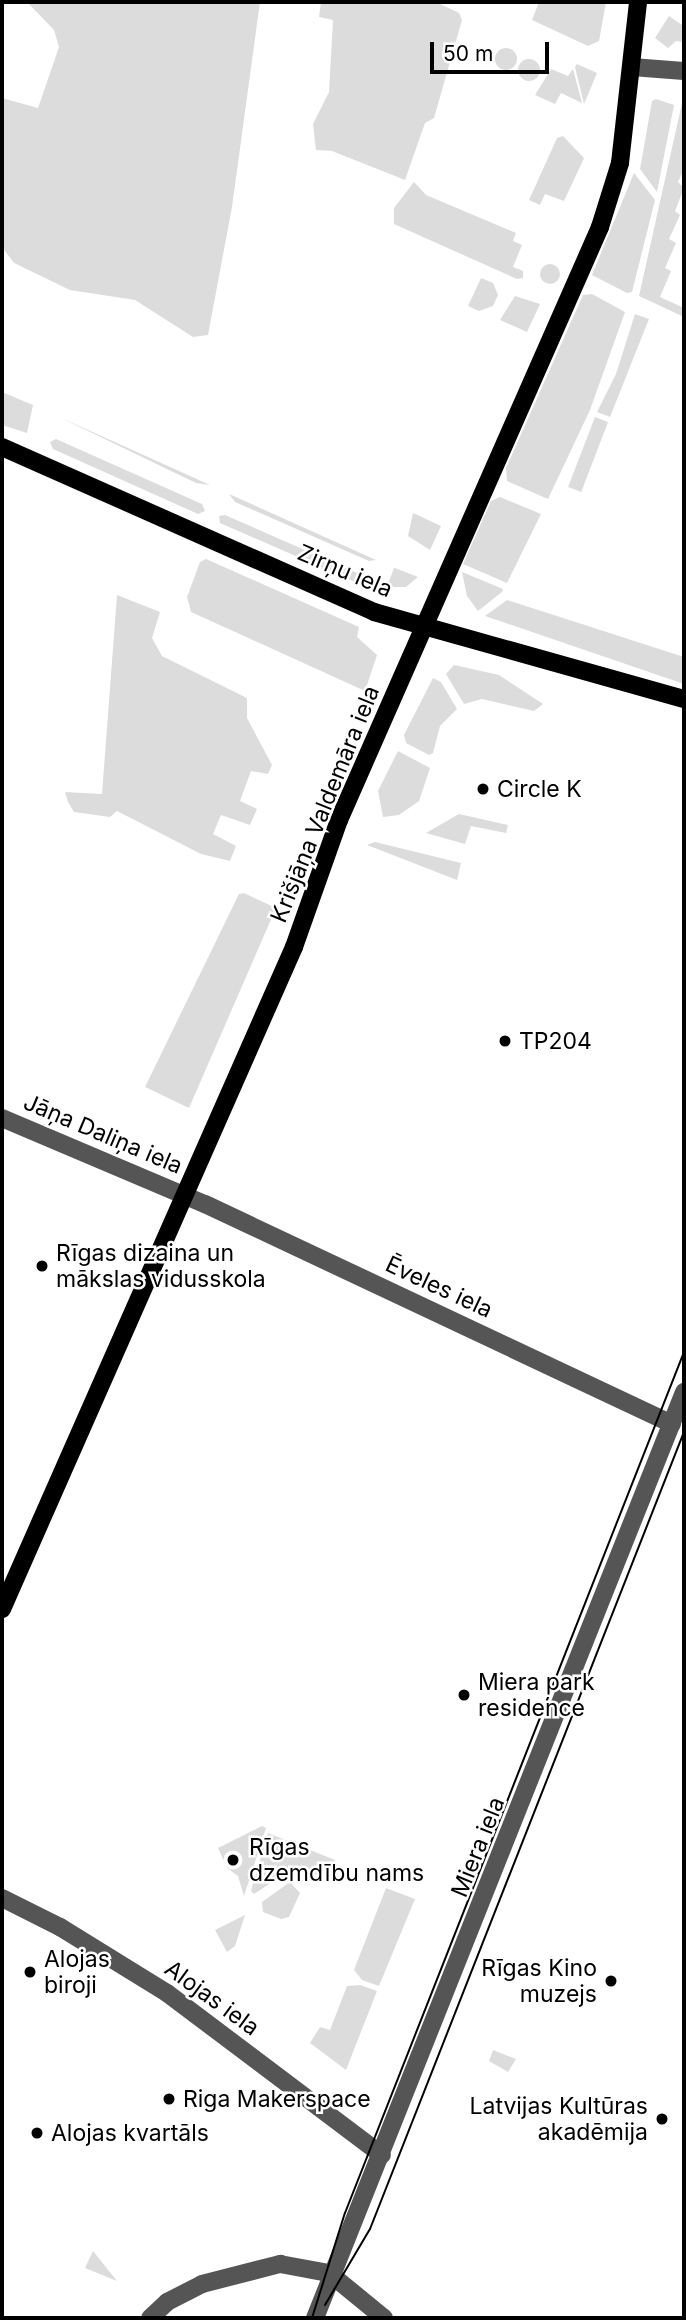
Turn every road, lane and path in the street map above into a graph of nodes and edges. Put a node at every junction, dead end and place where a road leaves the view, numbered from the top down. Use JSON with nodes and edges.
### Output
{"nodes":[{"id":1,"x":638,"y":2,"type":"edge"},
{"id":2,"x":632,"y":67,"type":"junction"},
{"id":3,"x":684,"y":71,"type":"edge"},
{"id":4,"x":2,"y":447,"type":"edge"},
{"id":5,"x":424,"y":624,"type":"junction"},
{"id":6,"x":684,"y":699,"type":"edge"},
{"id":7,"x":2,"y":1118,"type":"edge"},
{"id":8,"x":184,"y":1196,"type":"junction"},
{"id":9,"x":684,"y":1392,"type":"edge"},
{"id":10,"x":672,"y":1424,"type":"junction"},
{"id":11,"x":2,"y":1609,"type":"edge"},
{"id":12,"x":2,"y":1898,"type":"edge"},
{"id":13,"x":382,"y":2155,"type":"junction"},
{"id":14,"x":334,"y":2276,"type":"junction"},
{"id":15,"x":150,"y":2318,"type":"edge"},
{"id":16,"x":315,"y":2318,"type":"edge"},
{"id":17,"x":384,"y":2318,"type":"edge"}],
"edges":[{"from":1,"to":2,"type":"main road","name":"Krišjāņa Valdemāra iela"},
{"from":2,"to":3,"type":"street"},
{"from":2,"to":5,"type":"main road","name":"Krišjāņa Valdemāra iela"},
{"from":4,"to":5,"type":"main road","name":"Zirņu iela"},
{"from":5,"to":6,"type":"main road","name":"Zirņu iela"},
{"from":5,"to":8,"type":"main road","name":"Krišjāņa Valdemāra iela"},
{"from":7,"to":8,"type":"street","name":"Jāņa Daliņa iela"},
{"from":8,"to":10,"type":"street","name":"Ēveles iela"},
{"from":8,"to":11,"type":"main road","name":"Krišjāņa Valdemāra iela"},
{"from":9,"to":10,"type":"street","name":"Miera iela"},
{"from":10,"to":13,"type":"street","name":"Miera iela"},
{"from":12,"to":13,"type":"street","name":"Alojas iela"},
{"from":13,"to":14,"type":"street","name":"Miera iela"},
{"from":14,"to":15,"type":"street"},
{"from":14,"to":16,"type":"street","name":"Miera iela"},
{"from":14,"to":17,"type":"street"}]}
